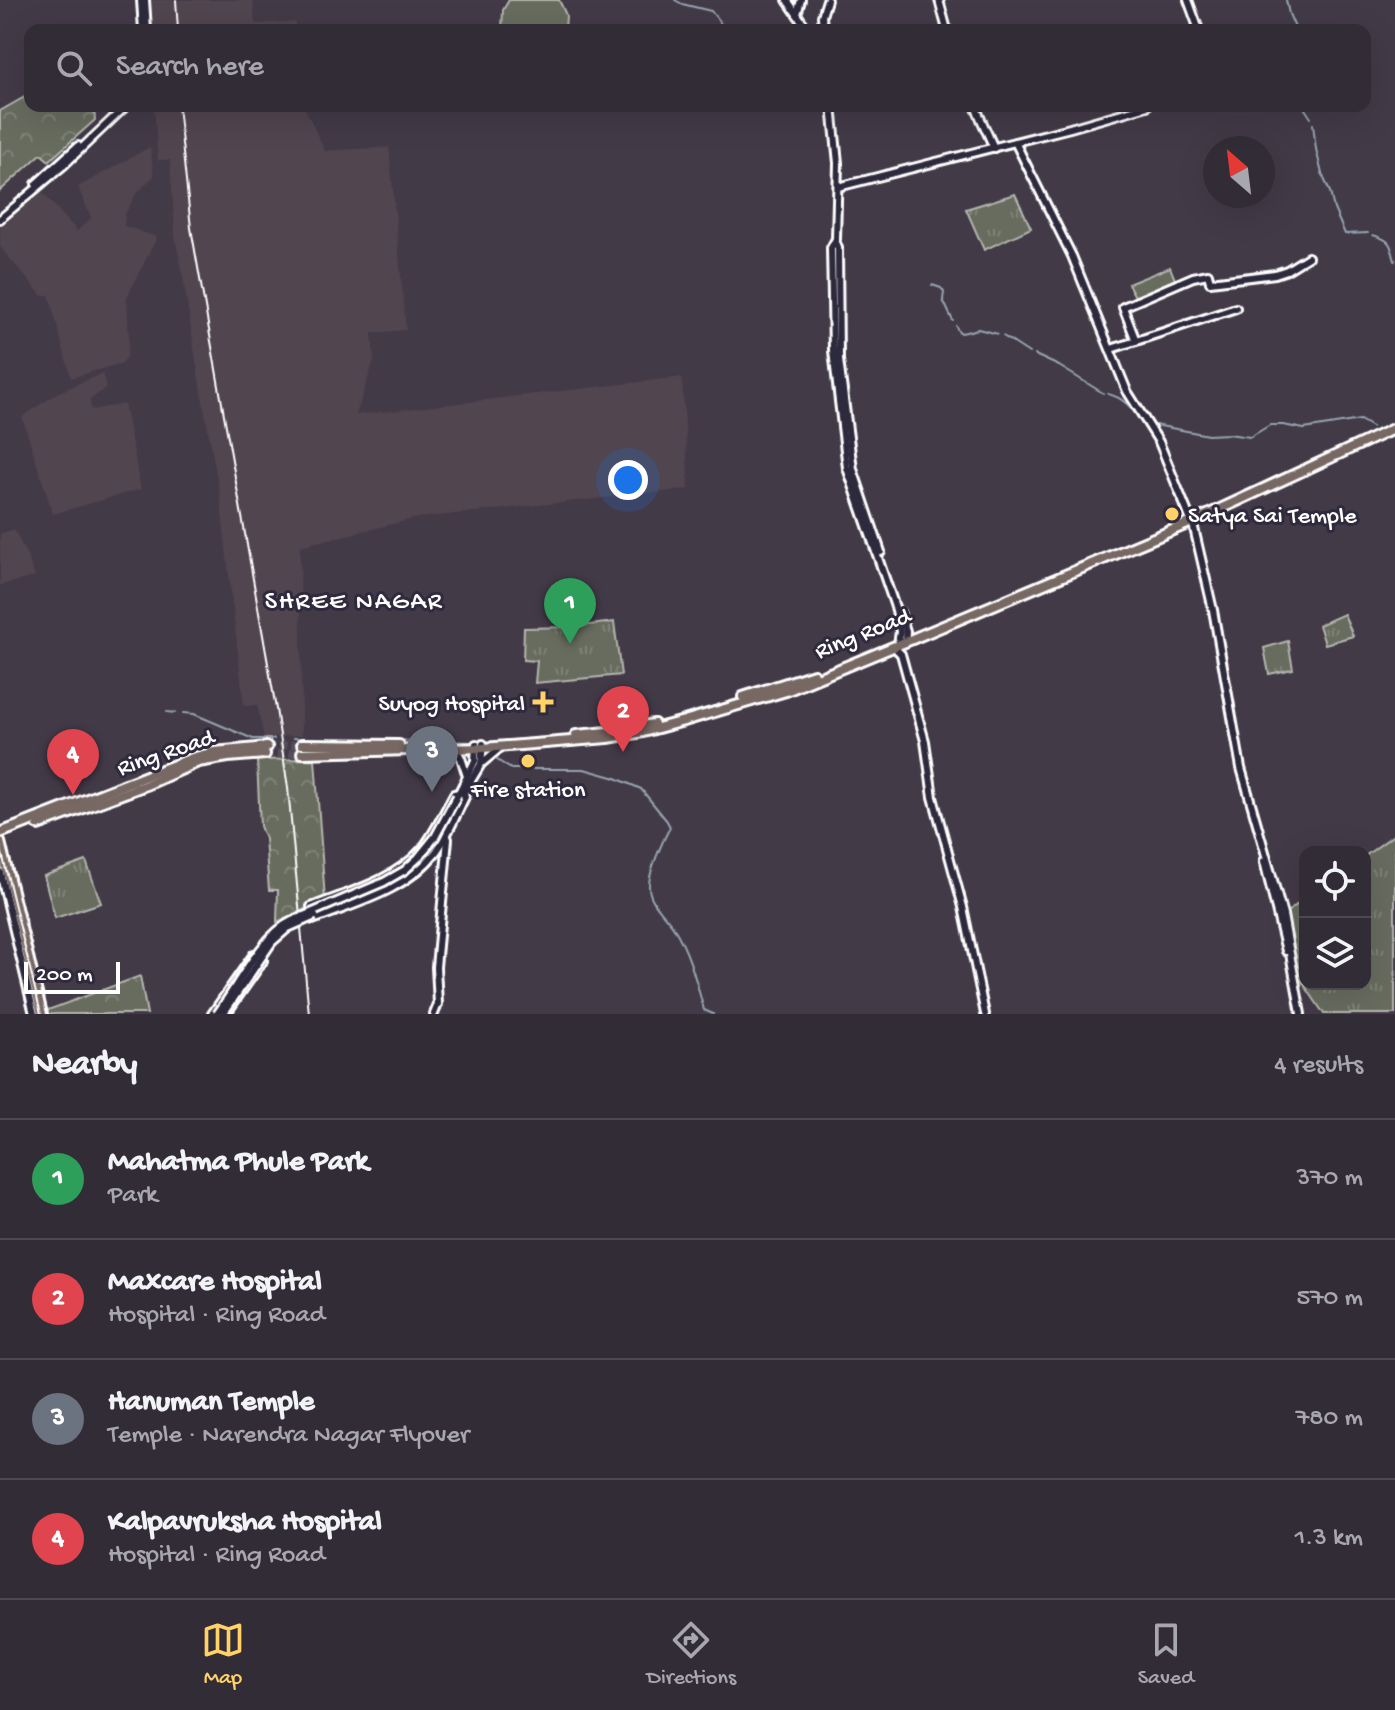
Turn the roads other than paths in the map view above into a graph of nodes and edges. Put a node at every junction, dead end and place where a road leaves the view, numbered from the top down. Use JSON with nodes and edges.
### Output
{"nodes":[{"id":1,"x":143,"y":0,"type":"edge"},
{"id":2,"x":787,"y":0,"type":"edge"},
{"id":3,"x":801,"y":0,"type":"edge"},
{"id":4,"x":827,"y":0,"type":"edge"},
{"id":5,"x":939,"y":0,"type":"edge"},
{"id":6,"x":1188,"y":0,"type":"edge"},
{"id":7,"x":797,"y":14,"type":"junction"},
{"id":8,"x":145,"y":24,"type":"edge"},
{"id":9,"x":804,"y":24,"type":"edge"},
{"id":10,"x":823,"y":24,"type":"edge"},
{"id":11,"x":945,"y":24,"type":"edge"},
{"id":12,"x":1197,"y":24,"type":"edge"},
{"id":13,"x":118,"y":112,"type":"edge"},
{"id":14,"x":833,"y":112,"type":"edge"},
{"id":15,"x":978,"y":112,"type":"edge"},
{"id":16,"x":1125,"y":112,"type":"edge"},
{"id":17,"x":1015,"y":142,"type":"junction"},
{"id":18,"x":994,"y":148,"type":"junction"},
{"id":19,"x":838,"y":187,"type":"junction"},
{"id":20,"x":0,"y":217,"type":"edge"},
{"id":21,"x":1052,"y":221,"type":"junction"},
{"id":22,"x":1308,"y":257,"type":"dead end"},
{"id":23,"x":1236,"y":308,"type":"dead end"},
{"id":24,"x":1136,"y":341,"type":"junction"},
{"id":25,"x":1111,"y":349,"type":"junction"},
{"id":26,"x":1395,"y":426,"type":"edge"},
{"id":27,"x":1190,"y":523,"type":"junction"},
{"id":28,"x":902,"y":641,"type":"junction"},
{"id":29,"x":480,"y":746,"type":"junction"},
{"id":30,"x":502,"y":746,"type":"junction"},
{"id":31,"x":456,"y":749,"type":"junction"},
{"id":32,"x":266,"y":750,"type":"tunnel mouth"},
{"id":33,"x":481,"y":764,"type":"junction"},
{"id":34,"x":467,"y":776,"type":"junction"},
{"id":35,"x":460,"y":794,"type":"junction"},
{"id":36,"x":446,"y":834,"type":"junction"},
{"id":37,"x":1,"y":835,"type":"edge"},
{"id":38,"x":0,"y":858,"type":"edge"},
{"id":39,"x":0,"y":872,"type":"edge"},
{"id":40,"x":39,"y":1014,"type":"edge"},
{"id":41,"x":214,"y":1014,"type":"edge"},
{"id":42,"x":225,"y":1014,"type":"edge"},
{"id":43,"x":434,"y":1014,"type":"edge"},
{"id":44,"x":985,"y":1014,"type":"edge"},
{"id":45,"x":1299,"y":1014,"type":"edge"}],
"edges":[{"from":1,"to":8,"type":"street"},
{"from":2,"to":7,"type":"street"},
{"from":3,"to":7,"type":"street"},
{"from":4,"to":10,"type":"street"},
{"from":5,"to":11,"type":"street"},
{"from":6,"to":12,"type":"street"},
{"from":7,"to":9,"type":"street"},
{"from":13,"to":20,"type":"street"},
{"from":14,"to":19,"type":"street"},
{"from":15,"to":18,"type":"street"},
{"from":16,"to":17,"type":"street"},
{"from":17,"to":18,"type":"street"},
{"from":17,"to":21,"type":"street"},
{"from":18,"to":19,"type":"street"},
{"from":19,"to":28,"type":"street"},
{"from":21,"to":25,"type":"street"},
{"from":21,"to":27,"type":"street"},
{"from":22,"to":24,"type":"street"},
{"from":23,"to":24,"type":"street"},
{"from":24,"to":25,"type":"street"},
{"from":25,"to":27,"type":"street"},
{"from":26,"to":27,"type":"highway","name":"Ring Road"},
{"from":27,"to":28,"type":"highway","name":"Ring Road"},
{"from":27,"to":45,"type":"street"},
{"from":28,"to":29,"type":"highway","name":"Ring Road"},
{"from":28,"to":30,"type":"highway","name":"Ring Road"},
{"from":28,"to":44,"type":"street"},
{"from":29,"to":30,"type":"highway","name":"Ring Road"},
{"from":29,"to":31,"type":"highway","name":"Ring Road"},
{"from":29,"to":31,"type":"highway","name":"Ring Road"},
{"from":29,"to":33,"type":"street"},
{"from":29,"to":34,"type":"street"},
{"from":30,"to":33,"type":"street"},
{"from":31,"to":34,"type":"street"},
{"from":32,"to":37,"type":"highway","name":"Ring Road"},
{"from":33,"to":35,"type":"street"},
{"from":34,"to":35,"type":"street"},
{"from":35,"to":36,"type":"street"},
{"from":35,"to":36,"type":"street"},
{"from":35,"to":41,"type":"street","bridge":true},
{"from":35,"to":42,"type":"street","bridge":true},
{"from":36,"to":43,"type":"street"},
{"from":37,"to":40,"type":"highway"},
{"from":37,"to":40,"type":"street"},
{"from":38,"to":40,"type":"highway"},
{"from":39,"to":40,"type":"street"},
{"from":41,"to":42,"type":"street"}]}
